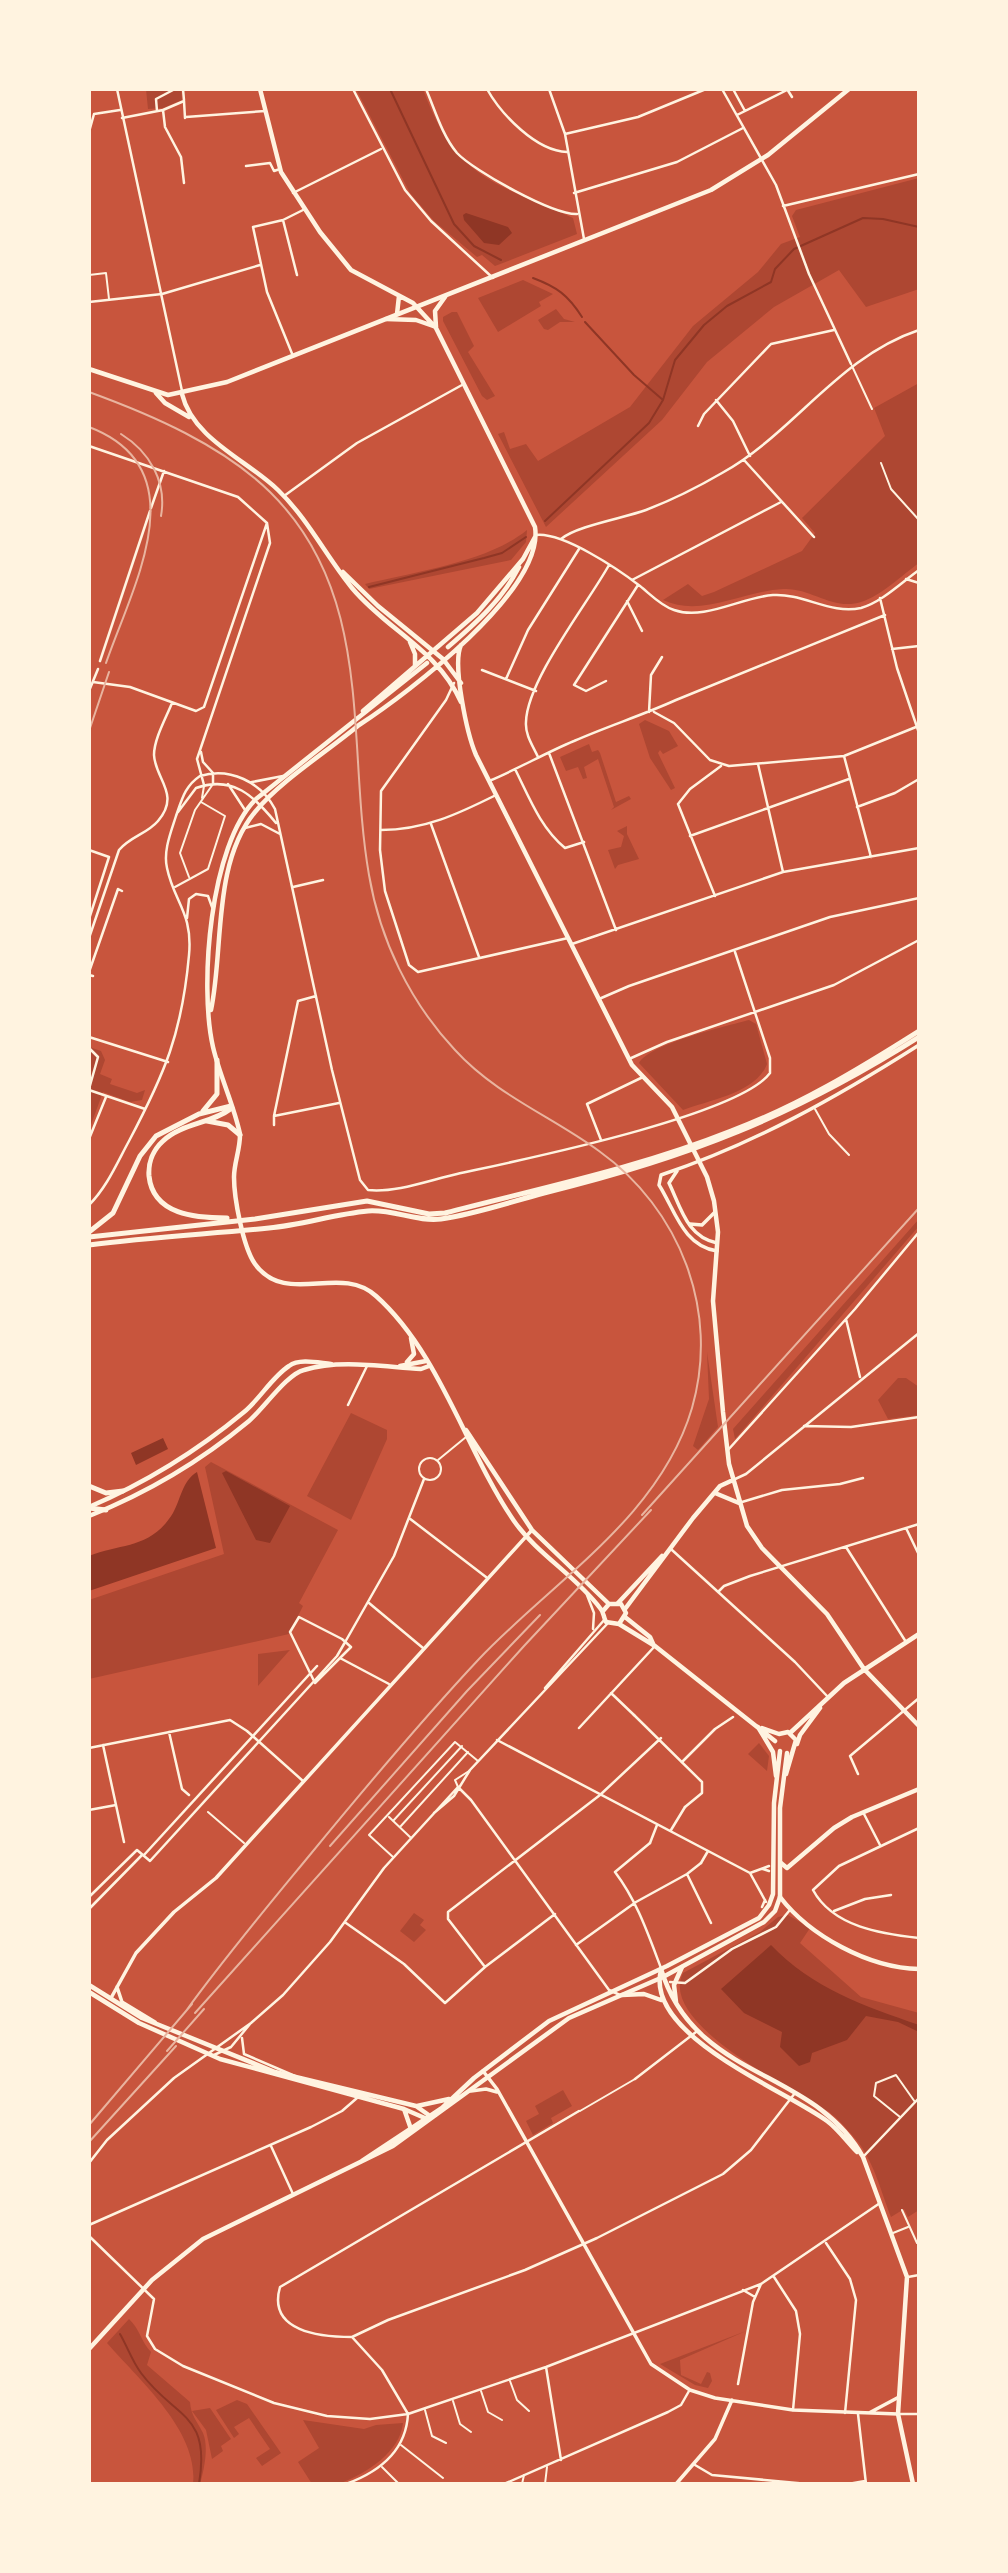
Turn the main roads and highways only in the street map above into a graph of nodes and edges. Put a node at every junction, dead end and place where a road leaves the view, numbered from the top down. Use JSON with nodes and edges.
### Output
{"nodes":[{"id":1,"x":260,"y":89,"type":"edge"},
{"id":2,"x":849,"y":89,"type":"edge"},
{"id":3,"x":398,"y":295,"type":"junction"},
{"id":4,"x":444,"y":297,"type":"junction"},
{"id":5,"x":418,"y":307,"type":"junction"},
{"id":6,"x":396,"y":315,"type":"junction"},
{"id":7,"x":386,"y":319,"type":"junction"},
{"id":8,"x":436,"y":328,"type":"junction"},
{"id":9,"x":89,"y":369,"type":"edge"},
{"id":10,"x":156,"y":393,"type":"junction"},
{"id":11,"x":182,"y":394,"type":"junction"},
{"id":12,"x":191,"y":417,"type":"junction"},
{"id":13,"x":536,"y":535,"type":"junction"},
{"id":14,"x":523,"y":559,"type":"junction"},
{"id":15,"x":339,"y":569,"type":"junction"},
{"id":16,"x":517,"y":580,"type":"junction"},
{"id":17,"x":510,"y":585,"type":"junction"},
{"id":18,"x":408,"y":638,"type":"junction"},
{"id":19,"x":445,"y":640,"type":"junction"},
{"id":20,"x":461,"y":645,"type":"junction"},
{"id":21,"x":451,"y":648,"type":"junction"},
{"id":22,"x":430,"y":652,"type":"junction"},
{"id":23,"x":443,"y":659,"type":"junction"},
{"id":24,"x":427,"y":663,"type":"dead end"},
{"id":25,"x":438,"y":663,"type":"junction"},
{"id":26,"x":415,"y":665,"type":"junction"},
{"id":27,"x":461,"y":684,"type":"junction"},
{"id":28,"x":379,"y":704,"type":"junction"},
{"id":29,"x":463,"y":705,"type":"junction"},
{"id":30,"x":358,"y":717,"type":"junction"},
{"id":31,"x":359,"y":725,"type":"junction"},
{"id":32,"x":210,"y":1021,"type":"junction"},
{"id":33,"x":919,"y":1031,"type":"edge"},
{"id":34,"x":919,"y":1037,"type":"edge"},
{"id":35,"x":217,"y":1060,"type":"junction"},
{"id":36,"x":231,"y":1107,"type":"junction"},
{"id":37,"x":199,"y":1114,"type":"junction"},
{"id":38,"x":204,"y":1121,"type":"junction"},
{"id":39,"x":240,"y":1135,"type":"junction"},
{"id":40,"x":255,"y":1219,"type":"junction"},
{"id":41,"x":89,"y":1235,"type":"edge"},
{"id":42,"x":89,"y":1245,"type":"edge"},
{"id":43,"x":411,"y":1338,"type":"junction"},
{"id":44,"x":428,"y":1364,"type":"junction"},
{"id":45,"x":403,"y":1365,"type":"junction"},
{"id":46,"x":342,"y":1366,"type":"junction"},
{"id":47,"x":392,"y":1368,"type":"junction"},
{"id":48,"x":456,"y":1415,"type":"junction"},
{"id":49,"x":733,"y":1480,"type":"junction"},
{"id":50,"x":89,"y":1486,"type":"edge"},
{"id":51,"x":123,"y":1491,"type":"junction"},
{"id":52,"x":714,"y":1493,"type":"junction"},
{"id":53,"x":739,"y":1503,"type":"junction"},
{"id":54,"x":89,"y":1508,"type":"edge"},
{"id":55,"x":106,"y":1510,"type":"junction"},
{"id":56,"x":89,"y":1516,"type":"edge"},
{"id":57,"x":662,"y":1556,"type":"junction"},
{"id":58,"x":618,"y":1603,"type":"junction"},
{"id":59,"x":610,"y":1604,"type":"junction"},
{"id":60,"x":625,"y":1609,"type":"junction"},
{"id":61,"x":603,"y":1612,"type":"junction"},
{"id":62,"x":625,"y":1617,"type":"junction"},
{"id":63,"x":619,"y":1624,"type":"junction"},
{"id":64,"x":919,"y":1634,"type":"edge"},
{"id":65,"x":654,"y":1646,"type":"junction"},
{"id":66,"x":864,"y":1669,"type":"junction"},
{"id":67,"x":821,"y":1707,"type":"junction"},
{"id":68,"x":755,"y":1723,"type":"junction"},
{"id":69,"x":919,"y":1726,"type":"edge"},
{"id":70,"x":761,"y":1727,"type":"junction"},
{"id":71,"x":779,"y":1734,"type":"junction"},
{"id":72,"x":790,"y":1734,"type":"junction"},
{"id":73,"x":775,"y":1741,"type":"junction"},
{"id":74,"x":796,"y":1747,"type":"junction"},
{"id":75,"x":780,"y":1751,"type":"junction"},
{"id":76,"x":788,"y":1753,"type":"junction"},
{"id":77,"x":784,"y":1779,"type":"junction"},
{"id":78,"x":777,"y":1780,"type":"junction"},
{"id":79,"x":919,"y":1790,"type":"edge"},
{"id":80,"x":780,"y":1863,"type":"junction"},
{"id":81,"x":774,"y":1885,"type":"junction"},
{"id":82,"x":780,"y":1896,"type":"junction"},
{"id":83,"x":789,"y":1909,"type":"junction"},
{"id":84,"x":777,"y":1913,"type":"junction"},
{"id":85,"x":682,"y":1967,"type":"junction"},
{"id":86,"x":661,"y":1969,"type":"junction"},
{"id":87,"x":919,"y":1969,"type":"edge"},
{"id":88,"x":661,"y":1978,"type":"junction"},
{"id":89,"x":89,"y":1985,"type":"edge"},
{"id":90,"x":89,"y":1992,"type":"edge"},
{"id":91,"x":621,"y":1995,"type":"junction"},
{"id":92,"x":663,"y":2001,"type":"junction"},
{"id":93,"x":109,"y":2002,"type":"junction"},
{"id":94,"x":676,"y":2006,"type":"junction"},
{"id":95,"x":141,"y":2021,"type":"junction"},
{"id":96,"x":793,"y":2096,"type":"junction"},
{"id":97,"x":452,"y":2098,"type":"junction"},
{"id":98,"x":416,"y":2106,"type":"junction"},
{"id":99,"x":404,"y":2109,"type":"junction"},
{"id":100,"x":429,"y":2119,"type":"junction"},
{"id":101,"x":411,"y":2130,"type":"junction"},
{"id":102,"x":356,"y":2165,"type":"junction"},
{"id":103,"x":89,"y":2348,"type":"edge"},
{"id":104,"x":914,"y":2484,"type":"edge"}],
"edges":[{"from":1,"to":3,"type":"main road"},
{"from":2,"to":4,"type":"main road"},
{"from":3,"to":5,"type":"main road"},
{"from":3,"to":6,"type":"main road"},
{"from":4,"to":5,"type":"main road"},
{"from":4,"to":8,"type":"main road"},
{"from":5,"to":6,"type":"main road"},
{"from":5,"to":8,"type":"main road"},
{"from":6,"to":7,"type":"main road"},
{"from":7,"to":8,"type":"main road"},
{"from":7,"to":11,"type":"main road"},
{"from":8,"to":13,"type":"main road"},
{"from":9,"to":10,"type":"main road"},
{"from":10,"to":11,"type":"main road"},
{"from":10,"to":12,"type":"main road"},
{"from":11,"to":12,"type":"main road"},
{"from":12,"to":15,"type":"main road"},
{"from":13,"to":14,"type":"main road"},
{"from":13,"to":16,"type":"main road"},
{"from":14,"to":17,"type":"main road"},
{"from":14,"to":19,"type":"main road"},
{"from":15,"to":18,"type":"main road"},
{"from":15,"to":22,"type":"main road"},
{"from":16,"to":17,"type":"main road"},
{"from":16,"to":20,"type":"main road"},
{"from":17,"to":21,"type":"main road"},
{"from":18,"to":22,"type":"main road"},
{"from":18,"to":26,"type":"main road"},
{"from":19,"to":21,"type":"main road"},
{"from":19,"to":22,"type":"main road"},
{"from":20,"to":21,"type":"main road"},
{"from":20,"to":27,"type":"main road"},
{"from":21,"to":23,"type":"main road"},
{"from":22,"to":23,"type":"main road"},
{"from":22,"to":25,"type":"main road"},
{"from":22,"to":26,"type":"main road"},
{"from":23,"to":25,"type":"main road"},
{"from":23,"to":27,"type":"main road"},
{"from":24,"to":28,"type":"main road"},
{"from":25,"to":29,"type":"main road"},
{"from":25,"to":31,"type":"main road"},
{"from":26,"to":30,"type":"main road"},
{"from":27,"to":29,"type":"main road"},
{"from":28,"to":30,"type":"main road"},
{"from":28,"to":31,"type":"main road"},
{"from":29,"to":49,"type":"main road"},
{"from":30,"to":32,"type":"main road"},
{"from":31,"to":32,"type":"main road"},
{"from":32,"to":35,"type":"main road"},
{"from":33,"to":40,"type":"highway"},
{"from":34,"to":42,"type":"highway"},
{"from":35,"to":36,"type":"main road"},
{"from":35,"to":37,"type":"highway"},
{"from":36,"to":37,"type":"highway"},
{"from":36,"to":38,"type":"highway"},
{"from":36,"to":39,"type":"main road"},
{"from":37,"to":41,"type":"highway"},
{"from":38,"to":39,"type":"highway"},
{"from":38,"to":40,"type":"highway"},
{"from":39,"to":43,"type":"main road"},
{"from":40,"to":41,"type":"highway"},
{"from":43,"to":44,"type":"main road"},
{"from":43,"to":45,"type":"main road"},
{"from":44,"to":45,"type":"main road"},
{"from":44,"to":47,"type":"main road"},
{"from":44,"to":48,"type":"main road"},
{"from":45,"to":47,"type":"main road"},
{"from":46,"to":47,"type":"main road"},
{"from":46,"to":51,"type":"main road"},
{"from":46,"to":55,"type":"main road"},
{"from":48,"to":59,"type":"main road"},
{"from":48,"to":61,"type":"main road"},
{"from":49,"to":52,"type":"main road"},
{"from":49,"to":53,"type":"main road"},
{"from":50,"to":51,"type":"highway"},
{"from":51,"to":54,"type":"main road"},
{"from":52,"to":53,"type":"main road"},
{"from":52,"to":57,"type":"main road"},
{"from":53,"to":66,"type":"main road"},
{"from":54,"to":55,"type":"highway"},
{"from":55,"to":56,"type":"main road"},
{"from":57,"to":58,"type":"main road"},
{"from":57,"to":60,"type":"main road"},
{"from":58,"to":59,"type":"main road"},
{"from":58,"to":60,"type":"main road"},
{"from":59,"to":61,"type":"main road"},
{"from":60,"to":62,"type":"main road"},
{"from":61,"to":63,"type":"main road"},
{"from":62,"to":63,"type":"main road"},
{"from":62,"to":65,"type":"main road"},
{"from":63,"to":65,"type":"main road"},
{"from":64,"to":66,"type":"main road"},
{"from":65,"to":68,"type":"main road"},
{"from":66,"to":67,"type":"main road"},
{"from":66,"to":69,"type":"main road"},
{"from":67,"to":72,"type":"main road"},
{"from":67,"to":74,"type":"main road"},
{"from":68,"to":70,"type":"main road"},
{"from":68,"to":78,"type":"main road"},
{"from":70,"to":71,"type":"main road"},
{"from":70,"to":73,"type":"main road"},
{"from":71,"to":72,"type":"main road"},
{"from":71,"to":73,"type":"main road"},
{"from":72,"to":74,"type":"main road"},
{"from":73,"to":75,"type":"main road"},
{"from":74,"to":76,"type":"main road"},
{"from":74,"to":77,"type":"main road"},
{"from":75,"to":76,"type":"main road"},
{"from":75,"to":78,"type":"main road"},
{"from":76,"to":77,"type":"main road"},
{"from":77,"to":80,"type":"main road"},
{"from":78,"to":81,"type":"main road"},
{"from":79,"to":80,"type":"main road"},
{"from":80,"to":82,"type":"main road"},
{"from":81,"to":82,"type":"main road"},
{"from":81,"to":86,"type":"main road"},
{"from":82,"to":83,"type":"main road"},
{"from":82,"to":84,"type":"main road"},
{"from":83,"to":84,"type":"main road"},
{"from":83,"to":87,"type":"main road"},
{"from":84,"to":85,"type":"main road"},
{"from":85,"to":88,"type":"main road"},
{"from":85,"to":94,"type":"main road"},
{"from":86,"to":88,"type":"main road"},
{"from":86,"to":97,"type":"main road"},
{"from":88,"to":91,"type":"main road"},
{"from":88,"to":92,"type":"main road"},
{"from":88,"to":94,"type":"main road"},
{"from":89,"to":93,"type":"main road"},
{"from":90,"to":93,"type":"main road"},
{"from":91,"to":92,"type":"main road"},
{"from":91,"to":100,"type":"main road"},
{"from":92,"to":96,"type":"main road"},
{"from":93,"to":95,"type":"main road"},
{"from":94,"to":96,"type":"main road"},
{"from":95,"to":98,"type":"main road"},
{"from":95,"to":99,"type":"main road"},
{"from":96,"to":104,"type":"main road"},
{"from":97,"to":98,"type":"main road"},
{"from":97,"to":100,"type":"main road"},
{"from":98,"to":100,"type":"main road"},
{"from":99,"to":100,"type":"main road"},
{"from":99,"to":101,"type":"main road"},
{"from":100,"to":101,"type":"main road"},
{"from":100,"to":102,"type":"main road"},
{"from":101,"to":102,"type":"main road"},
{"from":102,"to":103,"type":"main road"}]}
